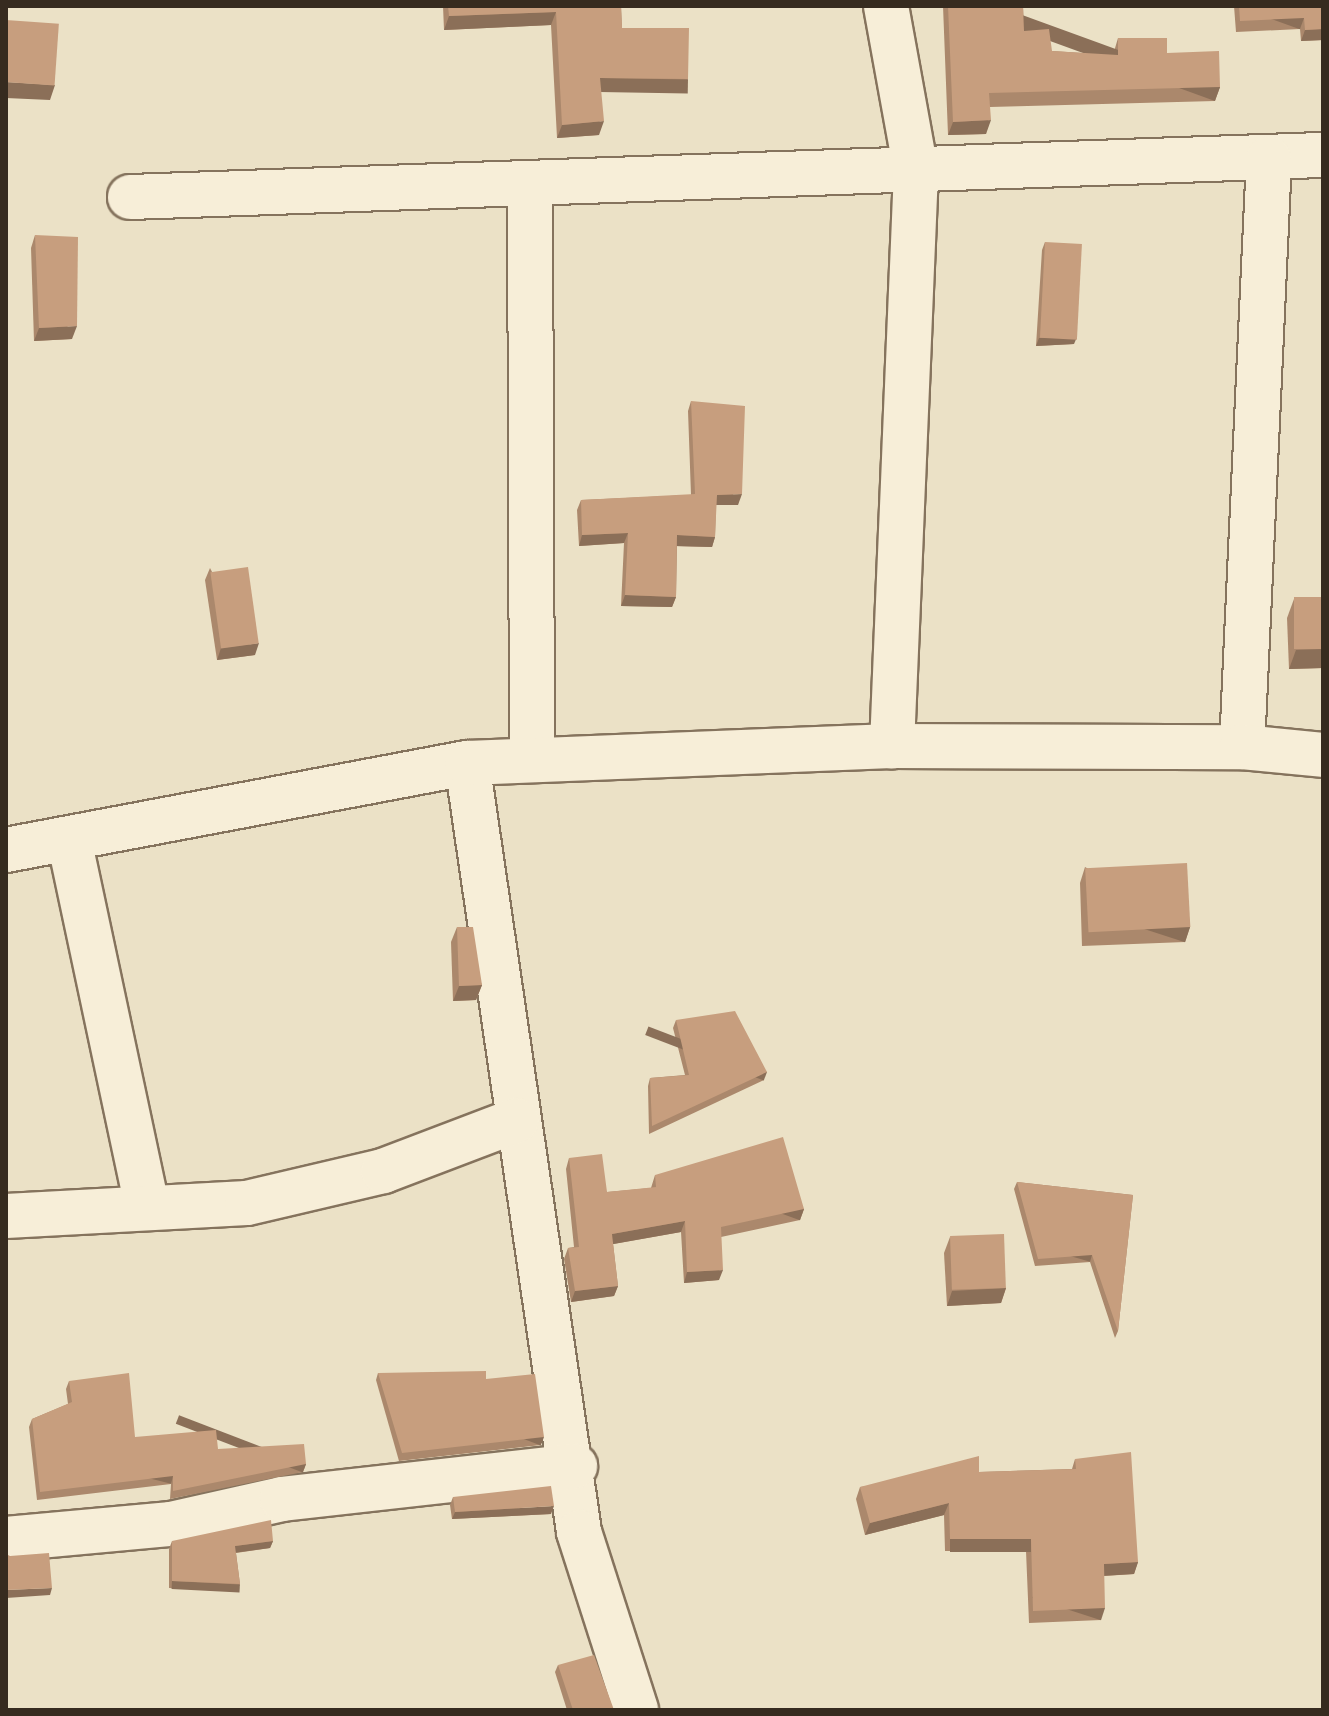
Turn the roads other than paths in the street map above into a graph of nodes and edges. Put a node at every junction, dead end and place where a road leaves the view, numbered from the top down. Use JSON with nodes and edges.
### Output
{"nodes":[{"id":1,"x":886,"y":6,"type":"edge"},
{"id":2,"x":1323,"y":155,"type":"edge"},
{"id":3,"x":1269,"y":159,"type":"junction"},
{"id":4,"x":916,"y":171,"type":"junction"},
{"id":5,"x":530,"y":186,"type":"junction"},
{"id":6,"x":130,"y":197,"type":"dead end"},
{"id":7,"x":892,"y":746,"type":"junction"},
{"id":8,"x":1242,"y":747,"type":"junction"},
{"id":9,"x":1323,"y":755,"type":"edge"},
{"id":10,"x":532,"y":759,"type":"junction"},
{"id":11,"x":467,"y":763,"type":"junction"},
{"id":12,"x":69,"y":839,"type":"junction"},
{"id":13,"x":6,"y":850,"type":"edge"},
{"id":14,"x":517,"y":1120,"type":"junction"},
{"id":15,"x":147,"y":1207,"type":"junction"},
{"id":16,"x":6,"y":1216,"type":"edge"},
{"id":17,"x":575,"y":1466,"type":"junction"},
{"id":18,"x":6,"y":1539,"type":"edge"},
{"id":19,"x":636,"y":1710,"type":"edge"}],
"edges":[{"from":1,"to":4,"type":"street"},
{"from":2,"to":3,"type":"street"},
{"from":3,"to":4,"type":"street"},
{"from":3,"to":8,"type":"street"},
{"from":4,"to":5,"type":"street"},
{"from":4,"to":7,"type":"street"},
{"from":5,"to":6,"type":"street"},
{"from":5,"to":10,"type":"street"},
{"from":7,"to":8,"type":"street"},
{"from":7,"to":10,"type":"street"},
{"from":8,"to":9,"type":"street"},
{"from":10,"to":11,"type":"street"},
{"from":11,"to":12,"type":"street"},
{"from":11,"to":14,"type":"street"},
{"from":12,"to":13,"type":"street"},
{"from":12,"to":15,"type":"street"},
{"from":14,"to":15,"type":"street"},
{"from":14,"to":17,"type":"street"},
{"from":15,"to":16,"type":"street"},
{"from":17,"to":18,"type":"street"},
{"from":17,"to":19,"type":"street"}]}
